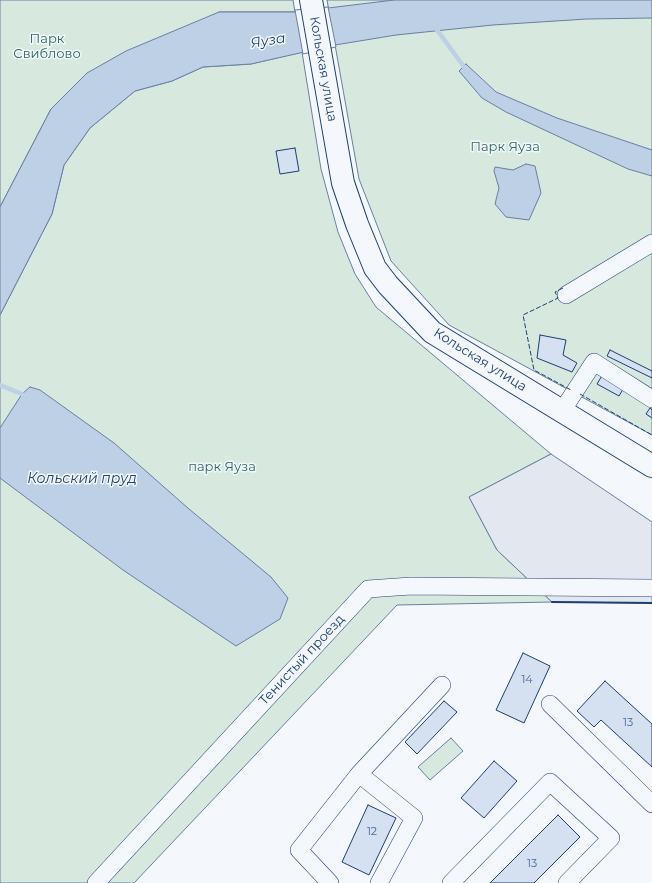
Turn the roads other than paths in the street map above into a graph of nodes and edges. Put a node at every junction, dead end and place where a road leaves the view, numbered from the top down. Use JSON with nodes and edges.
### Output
{"nodes":[{"id":1,"x":311,"y":0,"type":"edge"},
{"id":2,"x":652,"y":243,"type":"edge"},
{"id":3,"x":566,"y":295,"type":"dead end"},
{"id":4,"x":652,"y":399,"type":"edge"},
{"id":5,"x":562,"y":411,"type":"junction"},
{"id":6,"x":652,"y":466,"type":"edge"},
{"id":7,"x":652,"y":588,"type":"edge"},
{"id":8,"x":442,"y":685,"type":"dead end"},
{"id":9,"x":550,"y":704,"type":"dead end"},
{"id":10,"x":359,"y":774,"type":"junction"},
{"id":11,"x":652,"y":804,"type":"edge"},
{"id":12,"x":96,"y":883,"type":"edge"},
{"id":13,"x":330,"y":883,"type":"edge"},
{"id":14,"x":379,"y":883,"type":"edge"},
{"id":15,"x":451,"y":883,"type":"edge"},
{"id":16,"x":567,"y":883,"type":"edge"}],
"edges":[{"from":1,"to":5,"type":"main road","name":"Кольская улица"},
{"from":2,"to":3,"type":"street"},
{"from":4,"to":5,"type":"street"},
{"from":5,"to":6,"type":"main road","name":"Кольская улица"},
{"from":7,"to":12,"type":"street","name":"Тенистый проезд"},
{"from":8,"to":10,"type":"street"},
{"from":9,"to":11,"type":"street"},
{"from":10,"to":13,"type":"street"},
{"from":10,"to":14,"type":"street"},
{"from":15,"to":16,"type":"street"}]}
